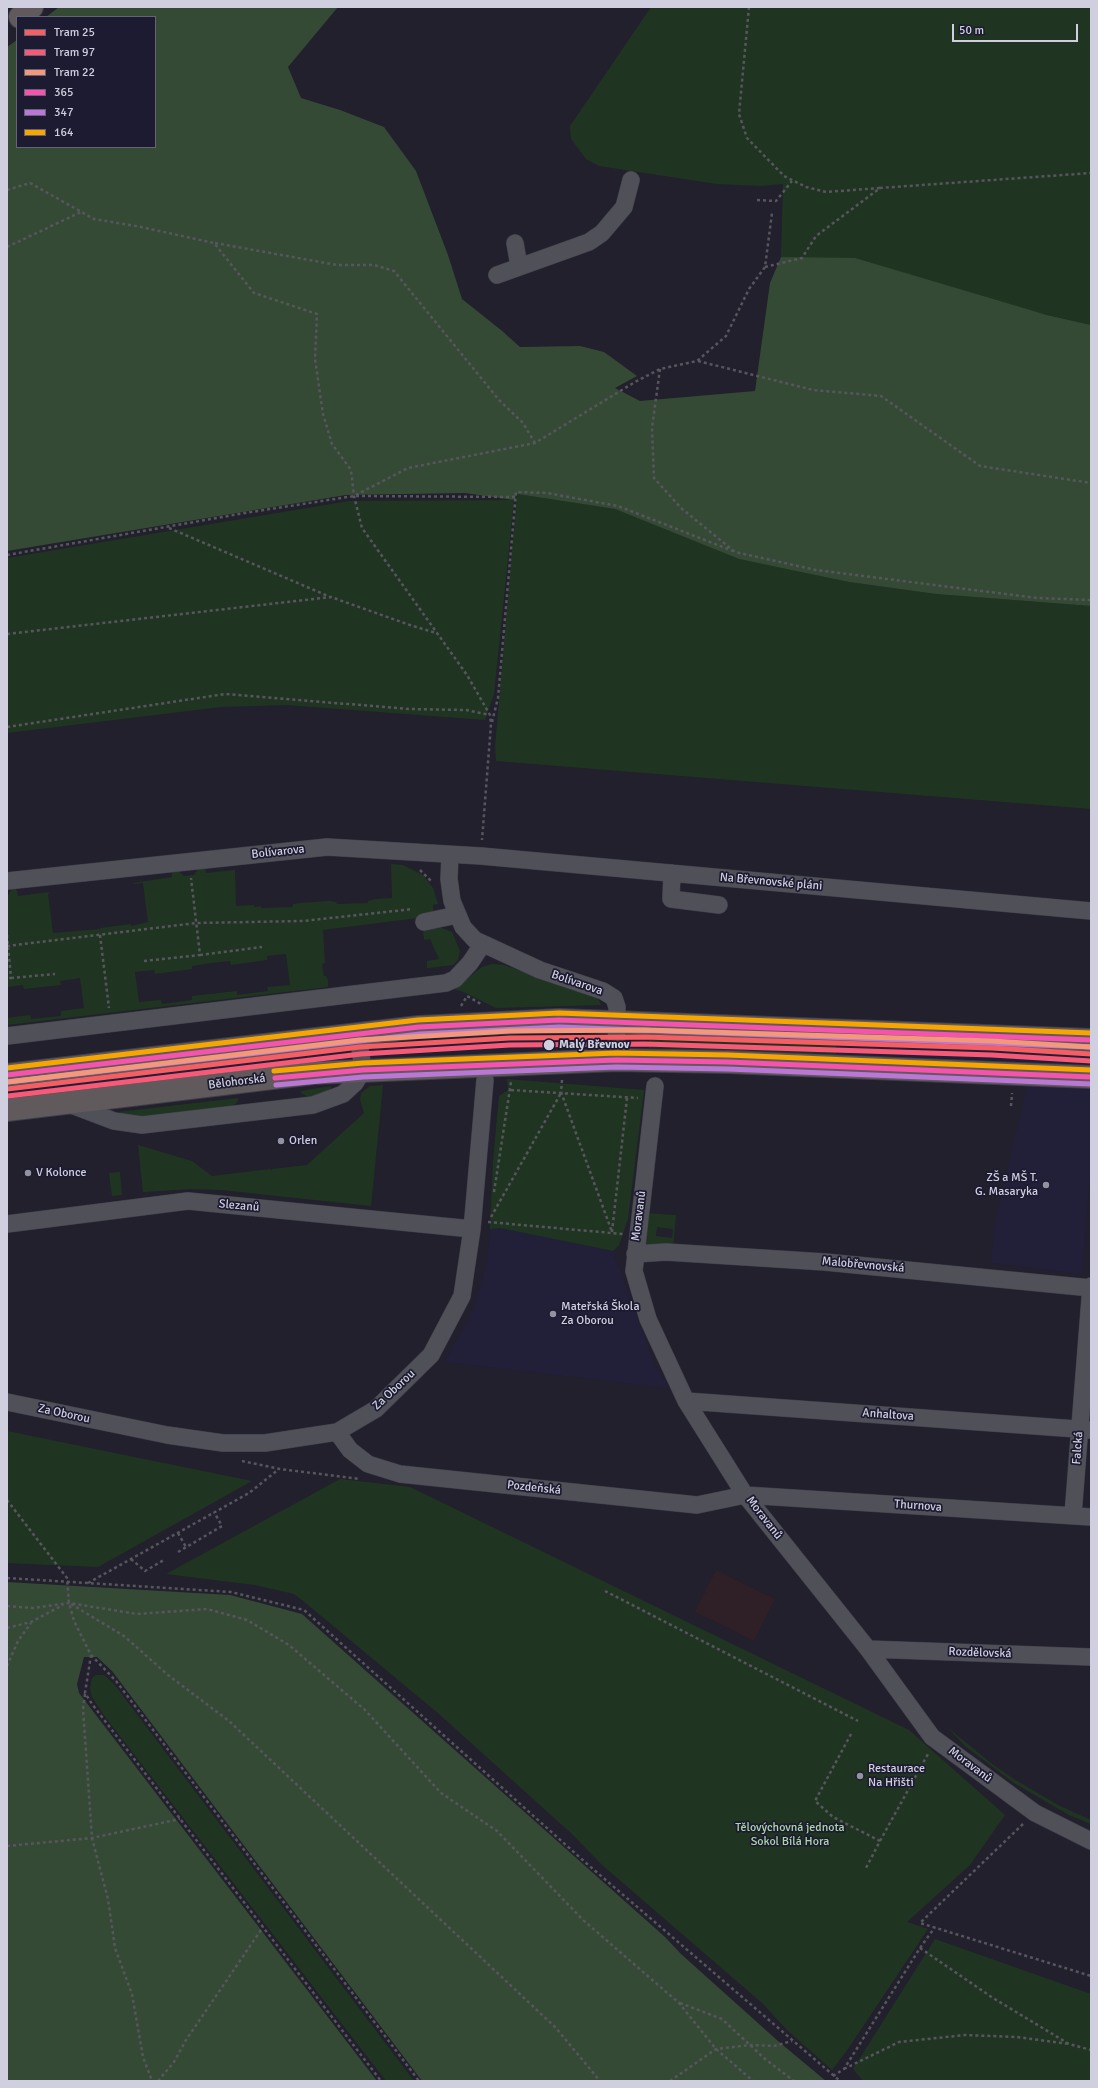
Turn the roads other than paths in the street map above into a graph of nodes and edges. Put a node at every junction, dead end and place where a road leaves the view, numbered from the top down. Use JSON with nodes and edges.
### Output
{"nodes":[{"id":1,"x":32,"y":7,"type":"edge"},
{"id":2,"x":21,"y":16,"type":"edge"},
{"id":3,"x":16,"y":21,"type":"edge"},
{"id":4,"x":7,"y":28,"type":"edge"},
{"id":5,"x":631,"y":180,"type":"dead end"},
{"id":6,"x":515,"y":243,"type":"dead end"},
{"id":7,"x":519,"y":266,"type":"junction"},
{"id":8,"x":497,"y":274,"type":"dead end"},
{"id":9,"x":450,"y":855,"type":"junction"},
{"id":10,"x":672,"y":873,"type":"junction"},
{"id":11,"x":7,"y":881,"type":"edge"},
{"id":12,"x":719,"y":905,"type":"dead end"},
{"id":13,"x":1091,"y":911,"type":"edge"},
{"id":14,"x":422,"y":915,"type":"road end"},
{"id":15,"x":457,"y":915,"type":"junction"},
{"id":16,"x":482,"y":945,"type":"junction"},
{"id":17,"x":617,"y":1022,"type":"junction"},
{"id":18,"x":358,"y":1033,"type":"junction"},
{"id":19,"x":7,"y":1036,"type":"edge"},
{"id":20,"x":1091,"y":1040,"type":"edge"},
{"id":21,"x":616,"y":1060,"type":"junction"},
{"id":22,"x":363,"y":1070,"type":"junction"},
{"id":23,"x":7,"y":1075,"type":"edge"},
{"id":24,"x":1091,"y":1077,"type":"edge"},
{"id":25,"x":485,"y":1080,"type":"dead end"},
{"id":26,"x":650,"y":1093,"type":"road end"},
{"id":27,"x":62,"y":1104,"type":"junction"},
{"id":28,"x":7,"y":1110,"type":"edge"},
{"id":29,"x":7,"y":1224,"type":"edge"},
{"id":30,"x":480,"y":1228,"type":"junction"},
{"id":31,"x":635,"y":1254,"type":"junction"},
{"id":32,"x":1091,"y":1287,"type":"edge"},
{"id":33,"x":686,"y":1400,"type":"junction"},
{"id":34,"x":7,"y":1402,"type":"edge"},
{"id":35,"x":1086,"y":1430,"type":"edge"},
{"id":36,"x":337,"y":1432,"type":"junction"},
{"id":37,"x":745,"y":1495,"type":"junction"},
{"id":38,"x":1073,"y":1515,"type":"junction"},
{"id":39,"x":1091,"y":1517,"type":"edge"},
{"id":40,"x":868,"y":1649,"type":"junction"},
{"id":41,"x":1091,"y":1657,"type":"edge"},
{"id":42,"x":1091,"y":1841,"type":"edge"}],
"edges":[{"from":1,"to":2,"type":"main road"},
{"from":3,"to":4,"type":"main road"},
{"from":5,"to":7,"type":"street"},
{"from":6,"to":7,"type":"street"},
{"from":7,"to":8,"type":"street"},
{"from":9,"to":10,"type":"street","name":"Na Břevnovské pláni"},
{"from":9,"to":11,"type":"street","name":"Bolívarova"},
{"from":9,"to":15,"type":"street","name":"Bolívarova"},
{"from":10,"to":12,"type":"street"},
{"from":10,"to":13,"type":"street","name":"Na Břevnovské pláni"},
{"from":14,"to":15,"type":"street"},
{"from":15,"to":16,"type":"street","name":"Bolívarova"},
{"from":16,"to":17,"type":"street","name":"Bolívarova"},
{"from":16,"to":19,"type":"street"},
{"from":17,"to":18,"type":"main road"},
{"from":17,"to":20,"type":"main road"},
{"from":17,"to":21,"type":"street","name":"Bolívarova"},
{"from":18,"to":22,"type":"street"},
{"from":18,"to":23,"type":"main road"},
{"from":21,"to":22,"type":"main road","name":"Bělohorská"},
{"from":21,"to":24,"type":"main road","name":"Bělohorská"},
{"from":22,"to":27,"type":"main road","name":"Bělohorská"},
{"from":22,"to":27,"type":"street"},
{"from":25,"to":30,"type":"street","name":"Za Oborou"},
{"from":26,"to":31,"type":"street","name":"Moravanů"},
{"from":27,"to":28,"type":"main road","name":"Bělohorská"},
{"from":29,"to":30,"type":"street","name":"Slezanů"},
{"from":30,"to":36,"type":"street","name":"Za Oborou"},
{"from":31,"to":32,"type":"street","name":"Malobřevnovská"},
{"from":31,"to":33,"type":"street","name":"Moravanů"},
{"from":32,"to":35,"type":"street","name":"Falcká"},
{"from":33,"to":35,"type":"street","name":"Anhaltova"},
{"from":33,"to":37,"type":"street","name":"Moravanů"},
{"from":34,"to":36,"type":"street","name":"Za Oborou"},
{"from":35,"to":38,"type":"street","name":"Falcká"},
{"from":36,"to":37,"type":"street","name":"Pozdeňská"},
{"from":37,"to":38,"type":"street","name":"Thurnova"},
{"from":37,"to":40,"type":"street","name":"Moravanů"},
{"from":38,"to":39,"type":"street","name":"Thurnova"},
{"from":40,"to":41,"type":"street","name":"Rozdělovská"},
{"from":40,"to":42,"type":"street","name":"Moravanů"}]}
